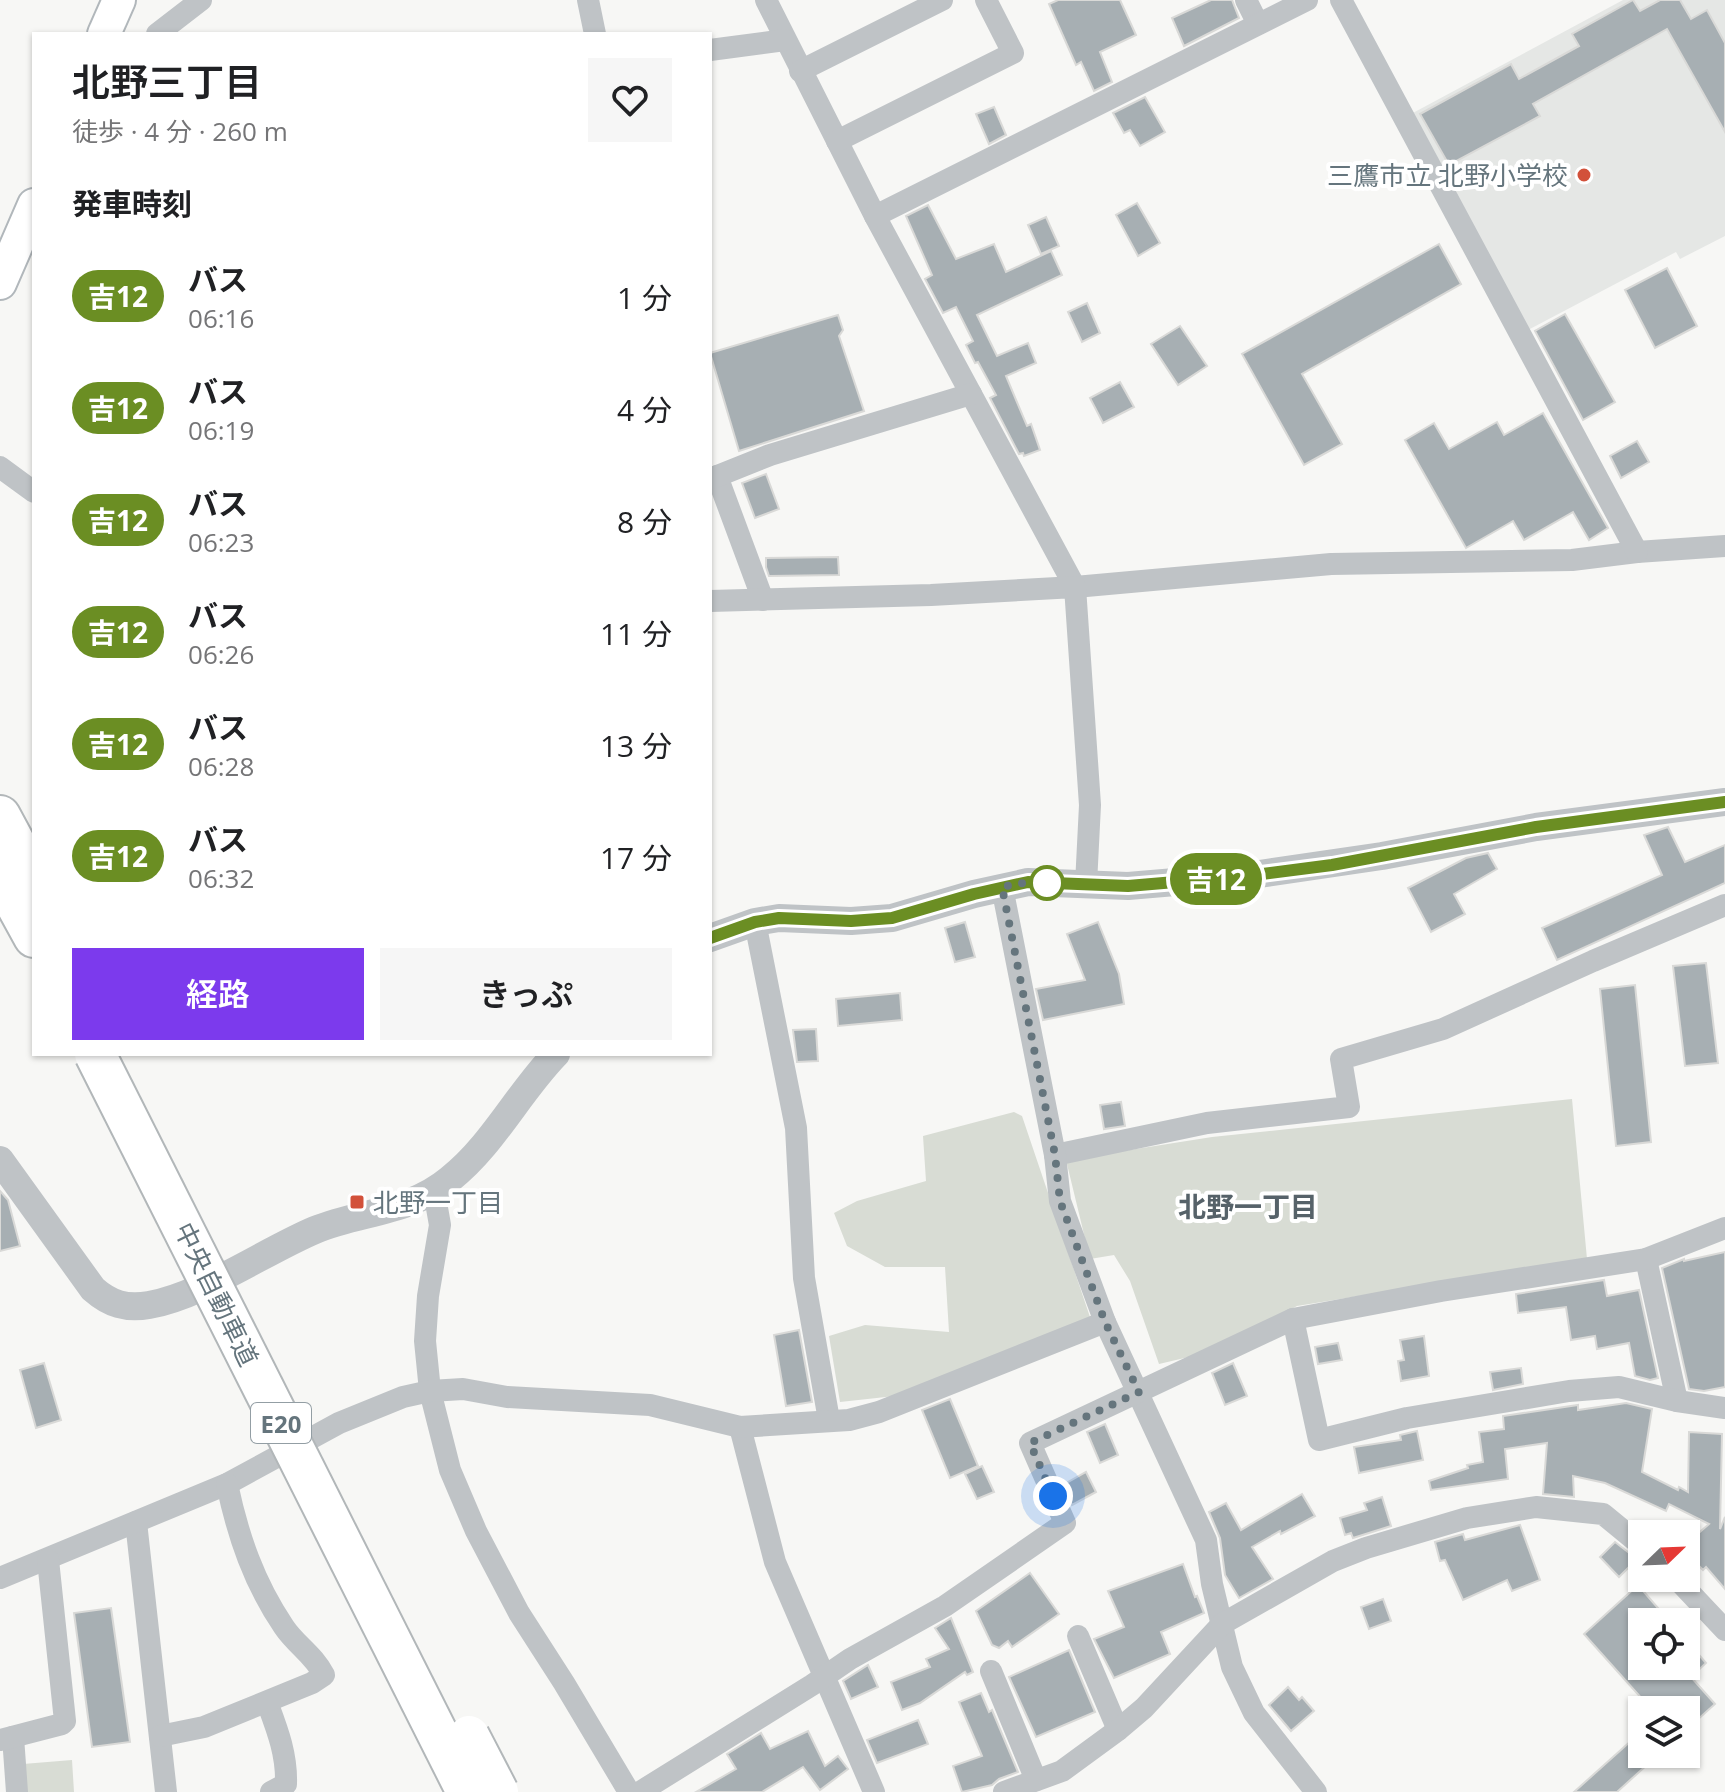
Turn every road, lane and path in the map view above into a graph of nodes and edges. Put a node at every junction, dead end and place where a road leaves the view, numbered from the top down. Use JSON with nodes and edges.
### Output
{"nodes":[{"id":1,"x":119,"y":0,"type":"edge"},
{"id":2,"x":201,"y":0,"type":"edge"},
{"id":3,"x":588,"y":0,"type":"edge"},
{"id":4,"x":942,"y":0,"type":"edge"},
{"id":5,"x":986,"y":0,"type":"edge"},
{"id":6,"x":1246,"y":0,"type":"edge"},
{"id":7,"x":1307,"y":0,"type":"edge"},
{"id":8,"x":1341,"y":0,"type":"edge"},
{"id":9,"x":771,"y":2,"type":"edge"},
{"id":10,"x":1258,"y":24,"type":"junction"},
{"id":11,"x":105,"y":32,"type":"edge"},
{"id":12,"x":160,"y":32,"type":"edge"},
{"id":13,"x":595,"y":32,"type":"edge"},
{"id":14,"x":785,"y":40,"type":"junction"},
{"id":15,"x":712,"y":50,"type":"edge"},
{"id":16,"x":800,"y":71,"type":"junction"},
{"id":17,"x":837,"y":141,"type":"junction"},
{"id":18,"x":32,"y":210,"type":"edge"},
{"id":19,"x":875,"y":216,"type":"junction"},
{"id":20,"x":0,"y":283,"type":"edge"},
{"id":21,"x":971,"y":394,"type":"junction"},
{"id":22,"x":0,"y":467,"type":"edge"},
{"id":23,"x":714,"y":478,"type":"edge"},
{"id":24,"x":32,"y":491,"type":"edge"},
{"id":25,"x":1725,"y":546,"type":"edge"},
{"id":26,"x":1637,"y":552,"type":"junction"},
{"id":27,"x":1075,"y":587,"type":"junction"},
{"id":28,"x":763,"y":600,"type":"junction"},
{"id":29,"x":712,"y":601,"type":"edge"},
{"id":30,"x":1725,"y":802,"type":"edge"},
{"id":31,"x":0,"y":816,"type":"edge"},
{"id":32,"x":0,"y":875,"type":"edge"},
{"id":33,"x":32,"y":875,"type":"edge"},
{"id":34,"x":1086,"y":884,"type":"junction"},
{"id":35,"x":1002,"y":887,"type":"junction"},
{"id":36,"x":1725,"y":905,"type":"edge"},
{"id":37,"x":755,"y":922,"type":"junction"},
{"id":38,"x":32,"y":933,"type":"edge"},
{"id":39,"x":712,"y":937,"type":"edge"},
{"id":40,"x":96,"y":1056,"type":"edge"},
{"id":41,"x":127,"y":1056,"type":"edge"},
{"id":42,"x":554,"y":1056,"type":"edge"},
{"id":43,"x":1055,"y":1155,"type":"junction"},
{"id":44,"x":0,"y":1160,"type":"edge"},
{"id":45,"x":434,"y":1191,"type":"junction"},
{"id":46,"x":1725,"y":1228,"type":"edge"},
{"id":47,"x":1646,"y":1259,"type":"junction"},
{"id":48,"x":1293,"y":1319,"type":"junction"},
{"id":49,"x":1105,"y":1322,"type":"junction"},
{"id":50,"x":430,"y":1391,"type":"junction"},
{"id":51,"x":1139,"y":1392,"type":"junction"},
{"id":52,"x":1677,"y":1401,"type":"junction"},
{"id":53,"x":1725,"y":1408,"type":"edge"},
{"id":54,"x":829,"y":1420,"type":"junction"},
{"id":55,"x":740,"y":1427,"type":"junction"},
{"id":56,"x":227,"y":1484,"type":"junction"},
{"id":57,"x":136,"y":1522,"type":"junction"},
{"id":58,"x":1628,"y":1535,"type":"edge"},
{"id":59,"x":48,"y":1560,"type":"junction"},
{"id":60,"x":0,"y":1578,"type":"edge"},
{"id":61,"x":1689,"y":1592,"type":"edge"},
{"id":62,"x":1222,"y":1624,"type":"junction"},
{"id":63,"x":1725,"y":1630,"type":"edge"},
{"id":64,"x":1078,"y":1636,"type":"dead end"},
{"id":65,"x":991,"y":1671,"type":"dead end"},
{"id":66,"x":824,"y":1675,"type":"junction"},
{"id":67,"x":267,"y":1702,"type":"junction"},
{"id":68,"x":1118,"y":1730,"type":"junction"},
{"id":69,"x":160,"y":1736,"type":"junction"},
{"id":70,"x":7,"y":1739,"type":"edge"},
{"id":71,"x":1036,"y":1780,"type":"junction"},
{"id":72,"x":17,"y":1792,"type":"edge"},
{"id":73,"x":166,"y":1792,"type":"edge"},
{"id":74,"x":271,"y":1792,"type":"edge"},
{"id":75,"x":467,"y":1792,"type":"edge"},
{"id":76,"x":498,"y":1792,"type":"edge"},
{"id":77,"x":629,"y":1792,"type":"edge"},
{"id":78,"x":640,"y":1792,"type":"edge"},
{"id":79,"x":874,"y":1792,"type":"edge"},
{"id":80,"x":1004,"y":1792,"type":"edge"},
{"id":81,"x":1316,"y":1792,"type":"edge"}],
"edges":[{"from":1,"to":11,"type":"main road"},
{"from":2,"to":12,"type":"street"},
{"from":3,"to":13,"type":"street"},
{"from":4,"to":16,"type":"street"},
{"from":5,"to":17,"type":"street"},
{"from":6,"to":10,"type":"street"},
{"from":7,"to":10,"type":"street"},
{"from":8,"to":26,"type":"street"},
{"from":9,"to":14,"type":"street"},
{"from":10,"to":19,"type":"street"},
{"from":14,"to":15,"type":"street"},
{"from":14,"to":16,"type":"street"},
{"from":16,"to":17,"type":"street"},
{"from":17,"to":19,"type":"street"},
{"from":18,"to":20,"type":"main road"},
{"from":19,"to":21,"type":"street"},
{"from":21,"to":23,"type":"street"},
{"from":21,"to":27,"type":"street"},
{"from":22,"to":24,"type":"street"},
{"from":23,"to":28,"type":"street"},
{"from":25,"to":26,"type":"street"},
{"from":26,"to":27,"type":"street"},
{"from":27,"to":28,"type":"street"},
{"from":27,"to":34,"type":"street"},
{"from":28,"to":29,"type":"street"},
{"from":30,"to":34,"type":"street"},
{"from":31,"to":33,"type":"highway"},
{"from":32,"to":38,"type":"highway"},
{"from":34,"to":35,"type":"street"},
{"from":35,"to":37,"type":"street"},
{"from":35,"to":43,"type":"street"},
{"from":36,"to":43,"type":"street"},
{"from":37,"to":39,"type":"street"},
{"from":37,"to":54,"type":"street"},
{"from":40,"to":75,"type":"highway","name":"中央自動車道","number":"E20","bridge":true},
{"from":41,"to":76,"type":"highway","name":"中央自動車道","number":"E20","bridge":true},
{"from":42,"to":45,"type":"street"},
{"from":43,"to":49,"type":"street"},
{"from":44,"to":45,"type":"street"},
{"from":45,"to":50,"type":"street"},
{"from":46,"to":47,"type":"street"},
{"from":47,"to":48,"type":"street"},
{"from":47,"to":52,"type":"street"},
{"from":48,"to":51,"type":"street"},
{"from":48,"to":52,"type":"street"},
{"from":49,"to":51,"type":"street"},
{"from":49,"to":54,"type":"street"},
{"from":50,"to":55,"type":"street"},
{"from":50,"to":56,"type":"street"},
{"from":50,"to":77,"type":"street"},
{"from":51,"to":62,"type":"street"},
{"from":51,"to":66,"type":"street"},
{"from":52,"to":53,"type":"street"},
{"from":54,"to":55,"type":"street"},
{"from":55,"to":66,"type":"street"},
{"from":56,"to":57,"type":"street"},
{"from":56,"to":67,"type":"street"},
{"from":57,"to":59,"type":"street"},
{"from":57,"to":69,"type":"street"},
{"from":58,"to":62,"type":"street"},
{"from":59,"to":60,"type":"street"},
{"from":59,"to":70,"type":"street"},
{"from":61,"to":63,"type":"street"},
{"from":62,"to":68,"type":"street"},
{"from":62,"to":81,"type":"street"},
{"from":64,"to":68,"type":"street"},
{"from":65,"to":71,"type":"street"},
{"from":66,"to":78,"type":"street"},
{"from":66,"to":79,"type":"street"},
{"from":67,"to":69,"type":"street"},
{"from":67,"to":74,"type":"street"},
{"from":68,"to":71,"type":"street"},
{"from":69,"to":73,"type":"street"},
{"from":70,"to":72,"type":"street"},
{"from":71,"to":80,"type":"street"}]}
